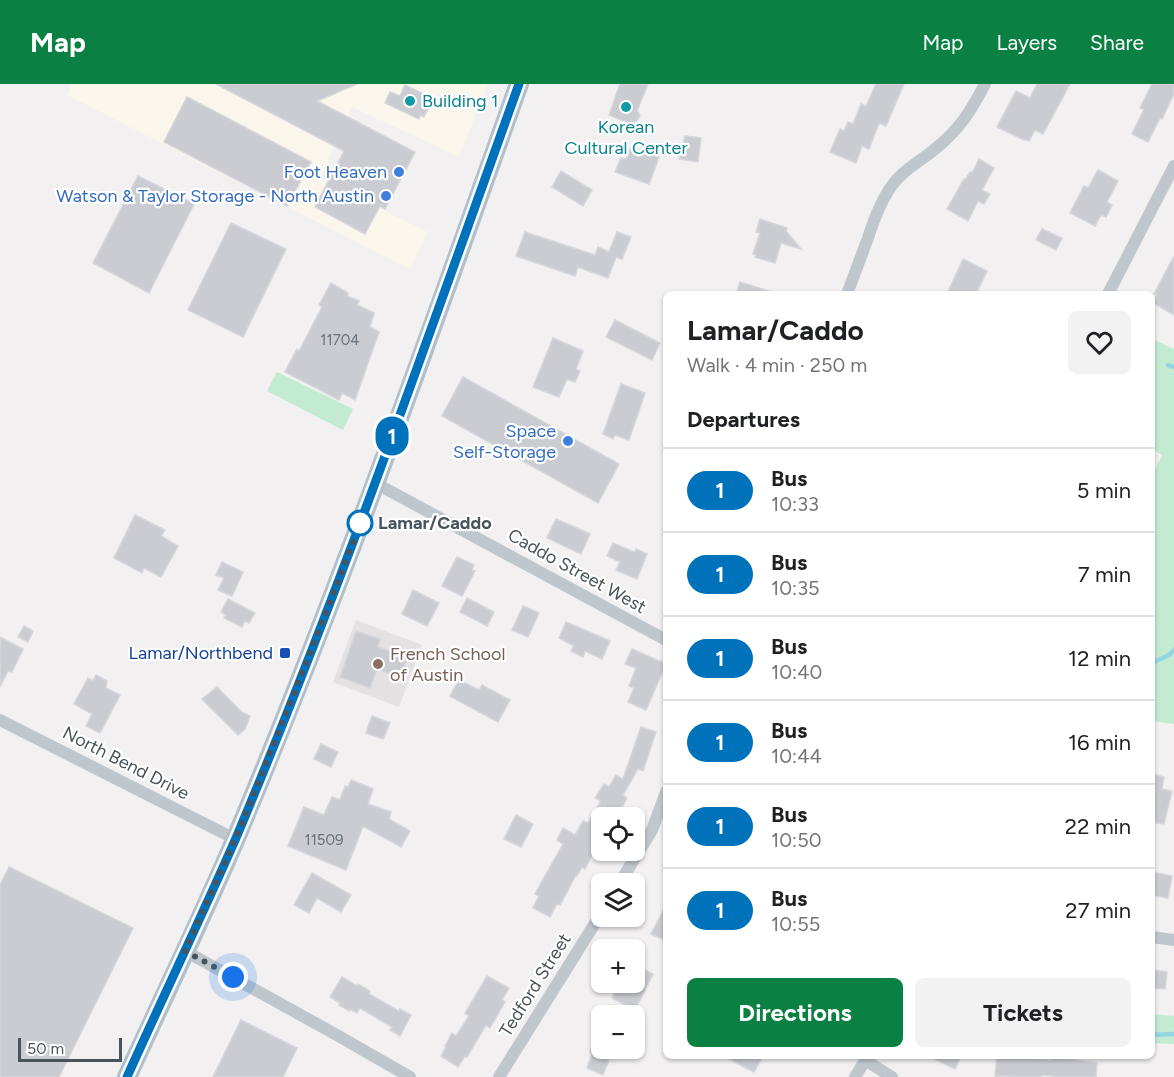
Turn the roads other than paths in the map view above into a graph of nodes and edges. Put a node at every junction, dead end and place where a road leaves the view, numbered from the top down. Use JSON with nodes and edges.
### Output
{"nodes":[{"id":1,"x":519,"y":84,"type":"edge"},
{"id":2,"x":985,"y":84,"type":"edge"},
{"id":3,"x":1174,"y":166,"type":"edge"},
{"id":4,"x":848,"y":291,"type":"edge"},
{"id":5,"x":1110,"y":291,"type":"edge"},
{"id":6,"x":375,"y":483,"type":"junction"},
{"id":7,"x":663,"y":638,"type":"edge"},
{"id":8,"x":0,"y":720,"type":"edge"},
{"id":9,"x":663,"y":800,"type":"edge"},
{"id":10,"x":235,"y":839,"type":"junction"},
{"id":11,"x":626,"y":873,"type":"edge"},
{"id":12,"x":593,"y":927,"type":"edge"},
{"id":13,"x":1155,"y":937,"type":"edge"},
{"id":14,"x":1174,"y":940,"type":"edge"},
{"id":15,"x":185,"y":951,"type":"junction"},
{"id":16,"x":865,"y":1059,"type":"edge"},
{"id":17,"x":867,"y":1059,"type":"edge"},
{"id":18,"x":127,"y":1077,"type":"edge"},
{"id":19,"x":410,"y":1077,"type":"edge"},
{"id":20,"x":499,"y":1077,"type":"edge"},
{"id":21,"x":855,"y":1077,"type":"edge"},
{"id":22,"x":892,"y":1077,"type":"edge"}],
"edges":[{"from":1,"to":6,"type":"main road"},
{"from":2,"to":4,"type":"street"},
{"from":3,"to":5,"type":"street"},
{"from":6,"to":7,"type":"street","name":"Caddo Street West"},
{"from":6,"to":10,"type":"main road"},
{"from":8,"to":10,"type":"street","name":"North Bend Drive"},
{"from":9,"to":11,"type":"street"},
{"from":10,"to":15,"type":"main road"},
{"from":12,"to":20,"type":"street","name":"Tedford Street"},
{"from":13,"to":14,"type":"street"},
{"from":15,"to":18,"type":"main road"},
{"from":15,"to":19,"type":"street"},
{"from":16,"to":21,"type":"street"},
{"from":17,"to":22,"type":"street"}]}
